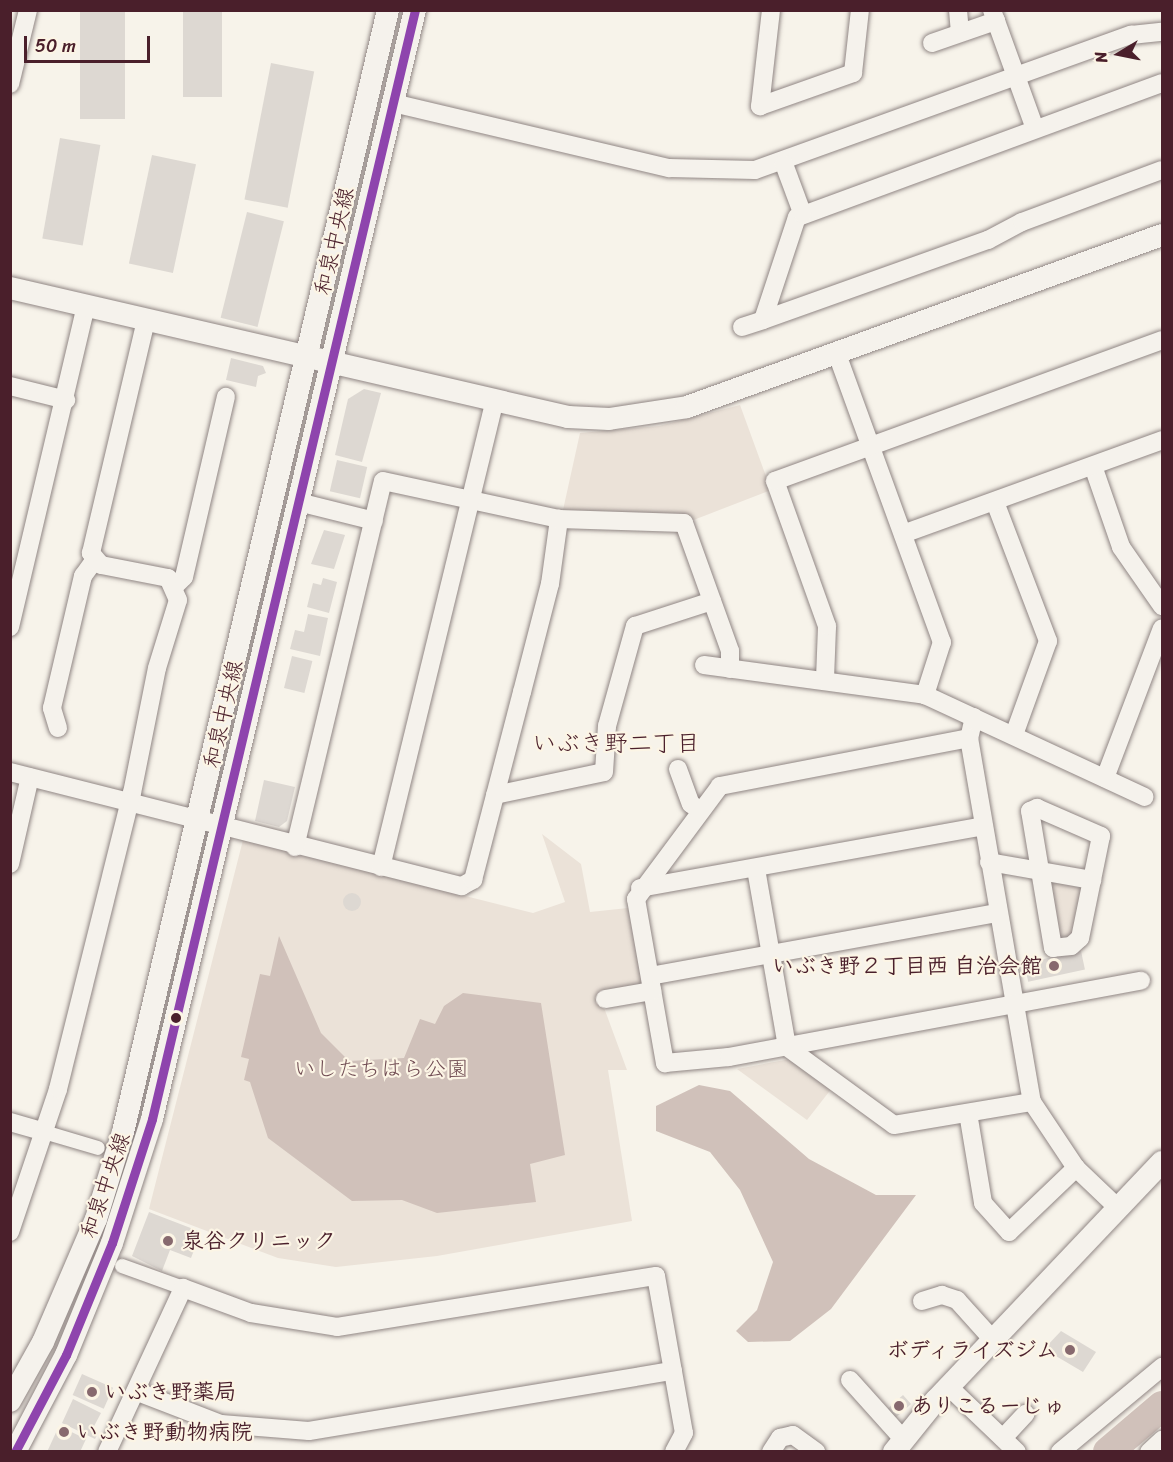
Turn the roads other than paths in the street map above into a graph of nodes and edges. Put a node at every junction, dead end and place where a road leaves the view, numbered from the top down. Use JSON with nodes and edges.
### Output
{"nodes":[{"id":1,"x":28,"y":10,"type":"edge"},
{"id":2,"x":388,"y":10,"type":"edge"},
{"id":3,"x":415,"y":10,"type":"edge"},
{"id":4,"x":771,"y":10,"type":"edge"},
{"id":5,"x":860,"y":10,"type":"edge"},
{"id":6,"x":958,"y":10,"type":"edge"},
{"id":7,"x":994,"y":16,"type":"edge"},
{"id":8,"x":960,"y":32,"type":"junction"},
{"id":9,"x":1162,"y":32,"type":"edge"},
{"id":10,"x":932,"y":43,"type":"dead end"},
{"id":11,"x":1017,"y":79,"type":"junction"},
{"id":12,"x":1162,"y":83,"type":"edge"},
{"id":13,"x":10,"y":84,"type":"edge"},
{"id":14,"x":393,"y":103,"type":"junction"},
{"id":15,"x":1034,"y":126,"type":"junction"},
{"id":16,"x":784,"y":164,"type":"junction"},
{"id":17,"x":1162,"y":170,"type":"edge"},
{"id":18,"x":803,"y":215,"type":"junction"},
{"id":19,"x":1162,"y":236,"type":"edge"},
{"id":20,"x":10,"y":288,"type":"edge"},
{"id":21,"x":86,"y":306,"type":"junction"},
{"id":22,"x":146,"y":320,"type":"junction"},
{"id":23,"x":763,"y":320,"type":"junction"},
{"id":24,"x":742,"y":327,"type":"dead end"},
{"id":25,"x":1162,"y":340,"type":"edge"},
{"id":26,"x":837,"y":354,"type":"junction"},
{"id":27,"x":309,"y":355,"type":"junction"},
{"id":28,"x":332,"y":362,"type":"junction"},
{"id":29,"x":10,"y":386,"type":"edge"},
{"id":30,"x":226,"y":397,"type":"dead end"},
{"id":31,"x":66,"y":400,"type":"junction"},
{"id":32,"x":495,"y":401,"type":"junction"},
{"id":33,"x":1162,"y":440,"type":"edge"},
{"id":34,"x":870,"y":446,"type":"junction"},
{"id":35,"x":1093,"y":466,"type":"junction"},
{"id":36,"x":470,"y":501,"type":"junction"},
{"id":37,"x":995,"y":502,"type":"junction"},
{"id":38,"x":302,"y":503,"type":"junction"},
{"id":39,"x":559,"y":519,"type":"junction"},
{"id":40,"x":374,"y":521,"type":"junction"},
{"id":41,"x":903,"y":534,"type":"junction"},
{"id":42,"x":94,"y":561,"type":"junction"},
{"id":43,"x":176,"y":585,"type":"junction"},
{"id":44,"x":712,"y":601,"type":"junction"},
{"id":45,"x":1162,"y":606,"type":"edge"},
{"id":46,"x":10,"y":627,"type":"edge"},
{"id":47,"x":1162,"y":628,"type":"edge"},
{"id":48,"x":704,"y":665,"type":"dead end"},
{"id":49,"x":730,"y":669,"type":"junction"},
{"id":50,"x":825,"y":679,"type":"junction"},
{"id":51,"x":925,"y":695,"type":"junction"},
{"id":52,"x":974,"y":717,"type":"junction"},
{"id":53,"x":58,"y":728,"type":"dead end"},
{"id":54,"x":1014,"y":735,"type":"junction"},
{"id":55,"x":969,"y":738,"type":"junction"},
{"id":56,"x":678,"y":769,"type":"dead end"},
{"id":57,"x":10,"y":772,"type":"edge"},
{"id":58,"x":30,"y":777,"type":"junction"},
{"id":59,"x":1105,"y":778,"type":"junction"},
{"id":60,"x":495,"y":795,"type":"junction"},
{"id":61,"x":1145,"y":797,"type":"dead end"},
{"id":62,"x":127,"y":801,"type":"junction"},
{"id":63,"x":701,"y":811,"type":"junction"},
{"id":64,"x":199,"y":821,"type":"junction"},
{"id":65,"x":983,"y":826,"type":"junction"},
{"id":66,"x":224,"y":828,"type":"junction"},
{"id":67,"x":295,"y":848,"type":"junction"},
{"id":68,"x":988,"y":862,"type":"junction"},
{"id":69,"x":10,"y":864,"type":"edge"},
{"id":70,"x":381,"y":867,"type":"junction"},
{"id":71,"x":756,"y":869,"type":"junction"},
{"id":72,"x":1040,"y":872,"type":"junction"},
{"id":73,"x":1092,"y":880,"type":"junction"},
{"id":74,"x":640,"y":888,"type":"junction"},
{"id":75,"x":997,"y":913,"type":"junction"},
{"id":76,"x":770,"y":954,"type":"junction"},
{"id":77,"x":1141,"y":981,"type":"dead end"},
{"id":78,"x":651,"y":983,"type":"junction"},
{"id":79,"x":605,"y":999,"type":"dead end"},
{"id":80,"x":1012,"y":1007,"type":"junction"},
{"id":81,"x":787,"y":1047,"type":"junction"},
{"id":82,"x":1032,"y":1102,"type":"junction"},
{"id":83,"x":968,"y":1113,"type":"junction"},
{"id":84,"x":10,"y":1122,"type":"edge"},
{"id":85,"x":44,"y":1132,"type":"junction"},
{"id":86,"x":98,"y":1148,"type":"dead end"},
{"id":87,"x":1162,"y":1162,"type":"edge"},
{"id":88,"x":1076,"y":1168,"type":"junction"},
{"id":89,"x":1118,"y":1208,"type":"junction"},
{"id":90,"x":10,"y":1232,"type":"edge"},
{"id":91,"x":122,"y":1266,"type":"dead end"},
{"id":92,"x":183,"y":1288,"type":"junction"},
{"id":93,"x":922,"y":1301,"type":"dead end"},
{"id":94,"x":993,"y":1340,"type":"junction"},
{"id":95,"x":1162,"y":1366,"type":"edge"},
{"id":96,"x":673,"y":1371,"type":"junction"},
{"id":97,"x":850,"y":1380,"type":"dead end"},
{"id":98,"x":949,"y":1387,"type":"junction"},
{"id":99,"x":138,"y":1392,"type":"junction"},
{"id":100,"x":10,"y":1401,"type":"edge"},
{"id":101,"x":1025,"y":1414,"type":"dead end"},
{"id":102,"x":1003,"y":1438,"type":"junction"},
{"id":103,"x":773,"y":1439,"type":"edge"},
{"id":104,"x":1162,"y":1440,"type":"edge"},
{"id":105,"x":899,"y":1445,"type":"edge"},
{"id":106,"x":15,"y":1452,"type":"edge"},
{"id":107,"x":106,"y":1452,"type":"edge"},
{"id":108,"x":674,"y":1452,"type":"edge"},
{"id":109,"x":816,"y":1452,"type":"edge"},
{"id":110,"x":1017,"y":1452,"type":"edge"},
{"id":111,"x":1060,"y":1452,"type":"edge"},
{"id":112,"x":1149,"y":1452,"type":"edge"}],
"edges":[{"from":1,"to":13,"type":"street"},
{"from":2,"to":27,"type":"street","name":"和泉中央線"},
{"from":3,"to":14,"type":"street","name":"和泉中央線"},
{"from":4,"to":5,"type":"street"},
{"from":6,"to":8,"type":"street"},
{"from":7,"to":8,"type":"street"},
{"from":7,"to":11,"type":"street"},
{"from":8,"to":10,"type":"street"},
{"from":9,"to":11,"type":"street"},
{"from":11,"to":15,"type":"street"},
{"from":11,"to":16,"type":"street"},
{"from":12,"to":15,"type":"street"},
{"from":14,"to":16,"type":"street"},
{"from":14,"to":28,"type":"street","name":"和泉中央線"},
{"from":15,"to":18,"type":"street"},
{"from":16,"to":18,"type":"street"},
{"from":17,"to":23,"type":"street"},
{"from":18,"to":23,"type":"street"},
{"from":19,"to":26,"type":"street"},
{"from":20,"to":21,"type":"street"},
{"from":21,"to":22,"type":"street"},
{"from":21,"to":31,"type":"street"},
{"from":22,"to":27,"type":"street"},
{"from":22,"to":42,"type":"street"},
{"from":23,"to":24,"type":"street"},
{"from":25,"to":34,"type":"street"},
{"from":26,"to":32,"type":"street"},
{"from":26,"to":34,"type":"street"},
{"from":27,"to":28,"type":"street"},
{"from":27,"to":64,"type":"street","name":"和泉中央線"},
{"from":28,"to":32,"type":"street"},
{"from":28,"to":38,"type":"street","name":"和泉中央線"},
{"from":29,"to":31,"type":"street"},
{"from":30,"to":43,"type":"street"},
{"from":31,"to":46,"type":"street"},
{"from":32,"to":36,"type":"street"},
{"from":33,"to":35,"type":"street"},
{"from":34,"to":41,"type":"street"},
{"from":34,"to":50,"type":"street"},
{"from":35,"to":37,"type":"street"},
{"from":35,"to":45,"type":"street"},
{"from":36,"to":39,"type":"street"},
{"from":36,"to":40,"type":"street"},
{"from":36,"to":70,"type":"street"},
{"from":37,"to":41,"type":"street"},
{"from":37,"to":54,"type":"street"},
{"from":38,"to":40,"type":"street"},
{"from":38,"to":66,"type":"street","name":"和泉中央線"},
{"from":39,"to":44,"type":"street"},
{"from":39,"to":60,"type":"street"},
{"from":40,"to":67,"type":"street"},
{"from":41,"to":51,"type":"street"},
{"from":42,"to":43,"type":"street"},
{"from":42,"to":53,"type":"street"},
{"from":43,"to":62,"type":"street"},
{"from":44,"to":49,"type":"street"},
{"from":44,"to":60,"type":"street"},
{"from":47,"to":59,"type":"street"},
{"from":48,"to":49,"type":"street"},
{"from":49,"to":50,"type":"street"},
{"from":50,"to":51,"type":"street"},
{"from":51,"to":52,"type":"street"},
{"from":52,"to":54,"type":"street"},
{"from":52,"to":55,"type":"street"},
{"from":54,"to":59,"type":"street"},
{"from":55,"to":63,"type":"street"},
{"from":55,"to":65,"type":"street"},
{"from":56,"to":63,"type":"street"},
{"from":57,"to":58,"type":"street"},
{"from":58,"to":62,"type":"street"},
{"from":58,"to":69,"type":"street"},
{"from":59,"to":61,"type":"street"},
{"from":60,"to":70,"type":"street"},
{"from":62,"to":64,"type":"street"},
{"from":62,"to":85,"type":"street"},
{"from":63,"to":74,"type":"street"},
{"from":64,"to":66,"type":"street"},
{"from":64,"to":100,"type":"street","name":"和泉中央線"},
{"from":65,"to":68,"type":"street"},
{"from":65,"to":71,"type":"street"},
{"from":66,"to":67,"type":"street"},
{"from":66,"to":106,"type":"street","name":"和泉中央線"},
{"from":67,"to":70,"type":"street"},
{"from":68,"to":72,"type":"street"},
{"from":68,"to":75,"type":"street"},
{"from":71,"to":74,"type":"street"},
{"from":71,"to":76,"type":"street"},
{"from":72,"to":73,"type":"street"},
{"from":72,"to":73,"type":"street"},
{"from":72,"to":73,"type":"street"},
{"from":74,"to":78,"type":"street"},
{"from":75,"to":76,"type":"street"},
{"from":75,"to":80,"type":"street"},
{"from":76,"to":78,"type":"street"},
{"from":76,"to":81,"type":"street"},
{"from":77,"to":80,"type":"street"},
{"from":78,"to":79,"type":"street"},
{"from":78,"to":81,"type":"street"},
{"from":80,"to":81,"type":"street"},
{"from":80,"to":82,"type":"street"},
{"from":81,"to":83,"type":"street"},
{"from":82,"to":83,"type":"street"},
{"from":82,"to":88,"type":"street"},
{"from":83,"to":88,"type":"street"},
{"from":84,"to":85,"type":"street"},
{"from":85,"to":86,"type":"street"},
{"from":85,"to":90,"type":"street"},
{"from":87,"to":89,"type":"street"},
{"from":88,"to":89,"type":"street"},
{"from":89,"to":94,"type":"street"},
{"from":91,"to":92,"type":"street"},
{"from":92,"to":96,"type":"street"},
{"from":92,"to":99,"type":"street"},
{"from":93,"to":94,"type":"street"},
{"from":94,"to":98,"type":"street"},
{"from":95,"to":111,"type":"street"},
{"from":96,"to":99,"type":"street"},
{"from":96,"to":108,"type":"street"},
{"from":97,"to":105,"type":"street"},
{"from":98,"to":102,"type":"street"},
{"from":98,"to":105,"type":"street"},
{"from":99,"to":107,"type":"street"},
{"from":101,"to":102,"type":"street"},
{"from":102,"to":110,"type":"street"},
{"from":103,"to":109,"type":"street"},
{"from":104,"to":112,"type":"street"}]}
